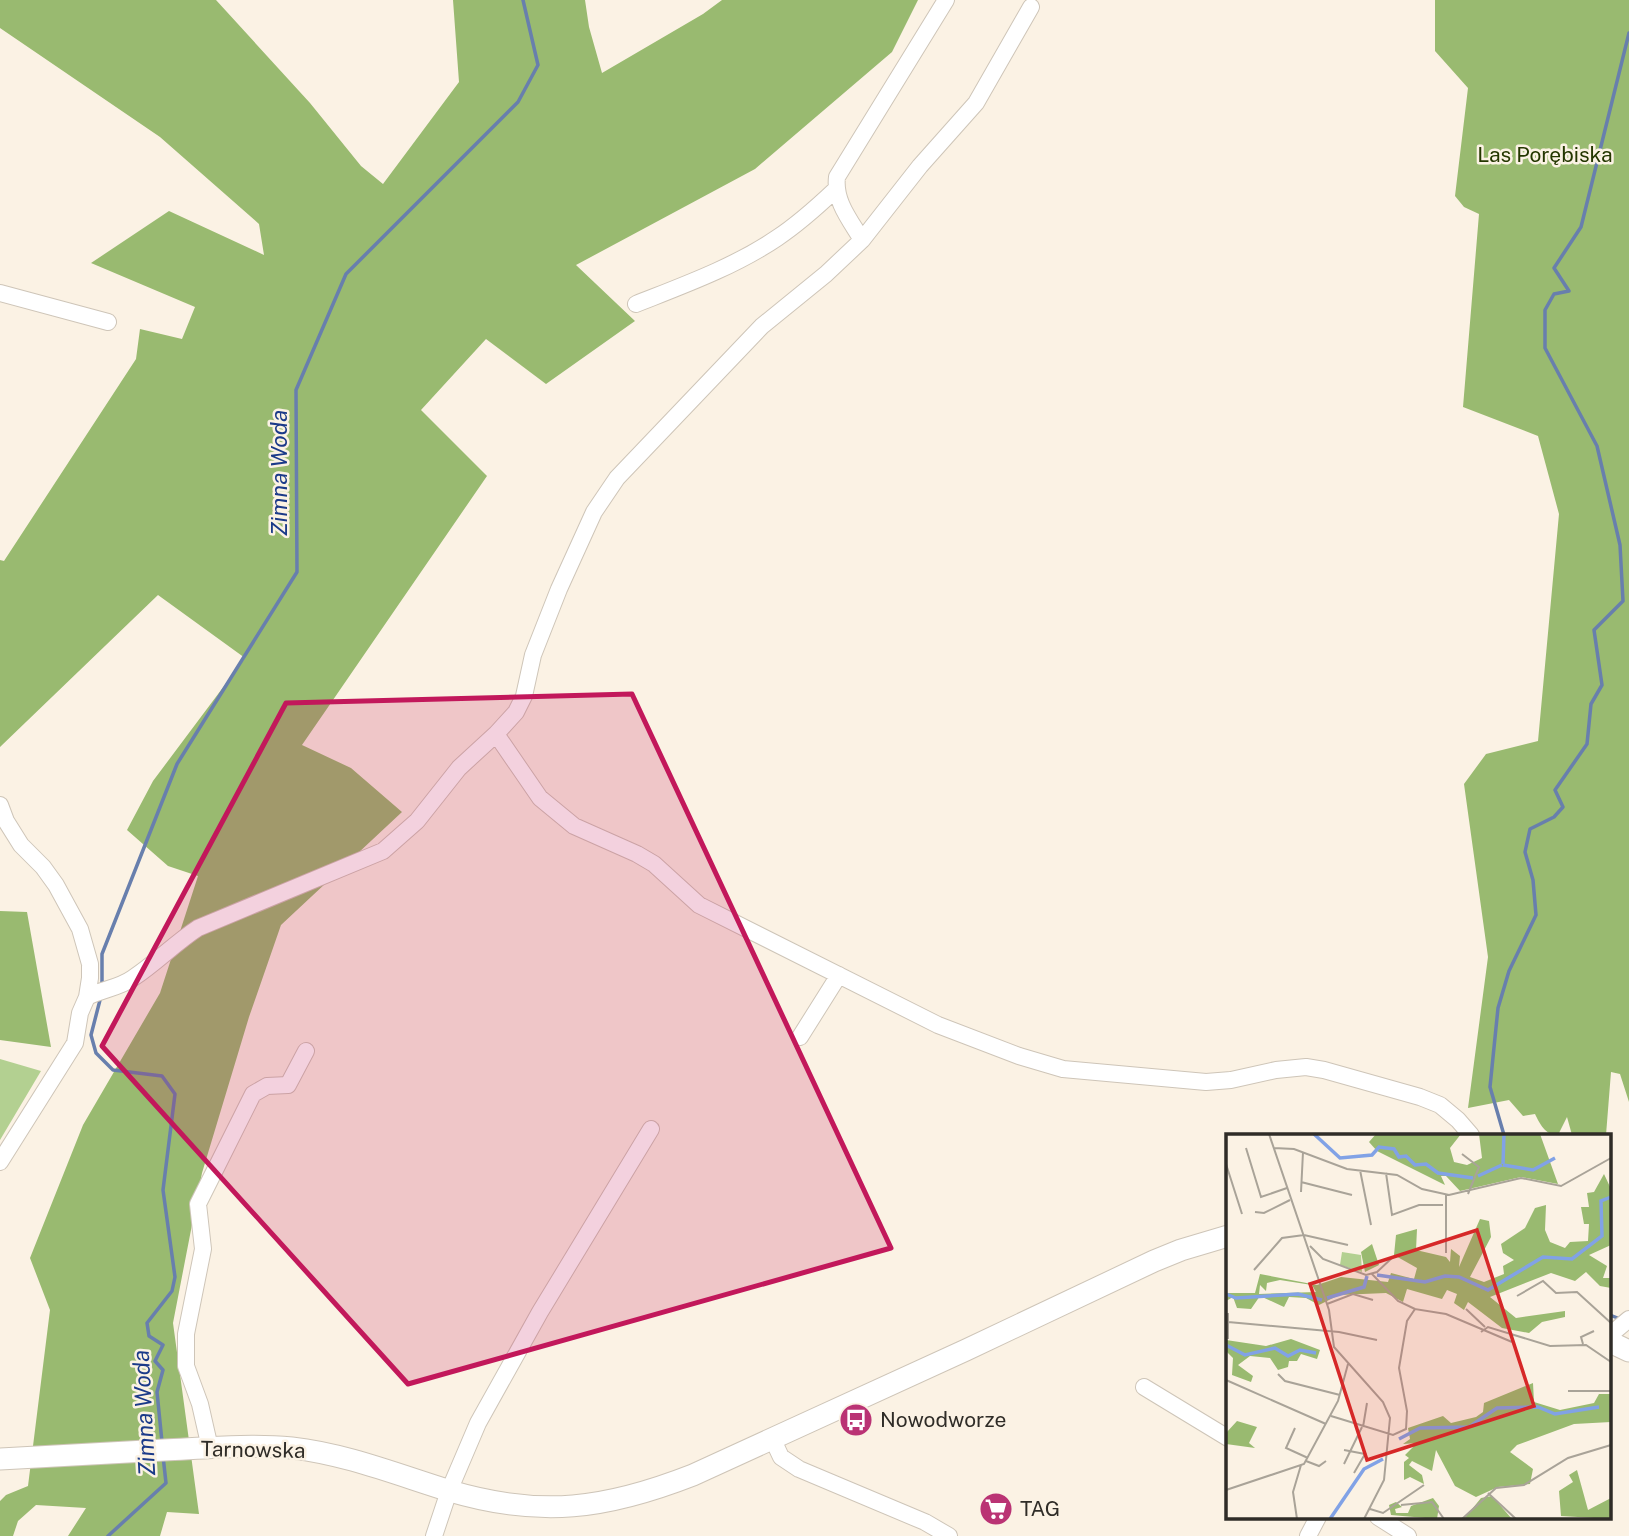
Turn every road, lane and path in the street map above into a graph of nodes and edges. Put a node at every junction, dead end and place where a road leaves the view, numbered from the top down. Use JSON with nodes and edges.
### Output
{"nodes":[{"id":1,"x":946,"y":0,"type":"edge"},
{"id":2,"x":1031,"y":7,"type":"dead end"},
{"id":3,"x":835,"y":190,"type":"junction"},
{"id":4,"x":862,"y":240,"type":"junction"},
{"id":5,"x":0,"y":293,"type":"edge"},
{"id":6,"x":636,"y":303,"type":"dead end"},
{"id":7,"x":108,"y":322,"type":"dead end"},
{"id":8,"x":496,"y":734,"type":"junction"},
{"id":9,"x":0,"y":804,"type":"edge"},
{"id":10,"x":839,"y":975,"type":"junction"},
{"id":11,"x":88,"y":997,"type":"junction"},
{"id":12,"x":800,"y":1037,"type":"dead end"},
{"id":13,"x":306,"y":1051,"type":"dead end"},
{"id":14,"x":651,"y":1129,"type":"dead end"},
{"id":15,"x":1470,"y":1134,"type":"edge"},
{"id":16,"x":0,"y":1162,"type":"edge"},
{"id":17,"x":1226,"y":1237,"type":"edge"},
{"id":18,"x":1629,"y":1320,"type":"edge"},
{"id":19,"x":1612,"y":1333,"type":"edge"},
{"id":20,"x":1612,"y":1343,"type":"edge"},
{"id":21,"x":1629,"y":1351,"type":"edge"},
{"id":22,"x":1144,"y":1387,"type":"dead end"},
{"id":23,"x":1226,"y":1437,"type":"edge"},
{"id":24,"x":773,"y":1440,"type":"junction"},
{"id":25,"x":210,"y":1448,"type":"junction"},
{"id":26,"x":0,"y":1459,"type":"edge"},
{"id":27,"x":449,"y":1490,"type":"junction"},
{"id":28,"x":1317,"y":1518,"type":"edge"},
{"id":29,"x":1380,"y":1518,"type":"edge"},
{"id":30,"x":434,"y":1536,"type":"edge"},
{"id":31,"x":949,"y":1536,"type":"edge"},
{"id":32,"x":1308,"y":1536,"type":"edge"},
{"id":33,"x":1408,"y":1536,"type":"edge"}],
"edges":[{"from":1,"to":3,"type":"street"},
{"from":2,"to":4,"type":"street"},
{"from":3,"to":4,"type":"street"},
{"from":3,"to":6,"type":"street"},
{"from":4,"to":8,"type":"street"},
{"from":5,"to":7,"type":"street"},
{"from":8,"to":10,"type":"street"},
{"from":8,"to":11,"type":"street"},
{"from":9,"to":11,"type":"street"},
{"from":10,"to":12,"type":"street"},
{"from":10,"to":15,"type":"street"},
{"from":11,"to":16,"type":"street"},
{"from":13,"to":25,"type":"street"},
{"from":14,"to":27,"type":"street"},
{"from":17,"to":24,"type":"main road","name":"Tarnowska"},
{"from":18,"to":19,"type":"street"},
{"from":20,"to":21,"type":"main road"},
{"from":22,"to":23,"type":"street"},
{"from":24,"to":27,"type":"main road","name":"Tarnowska"},
{"from":24,"to":31,"type":"street"},
{"from":25,"to":26,"type":"main road","name":"Tarnowska"},
{"from":25,"to":27,"type":"main road","name":"Tarnowska"},
{"from":27,"to":30,"type":"street"},
{"from":28,"to":32,"type":"street"},
{"from":29,"to":33,"type":"street"}]}
